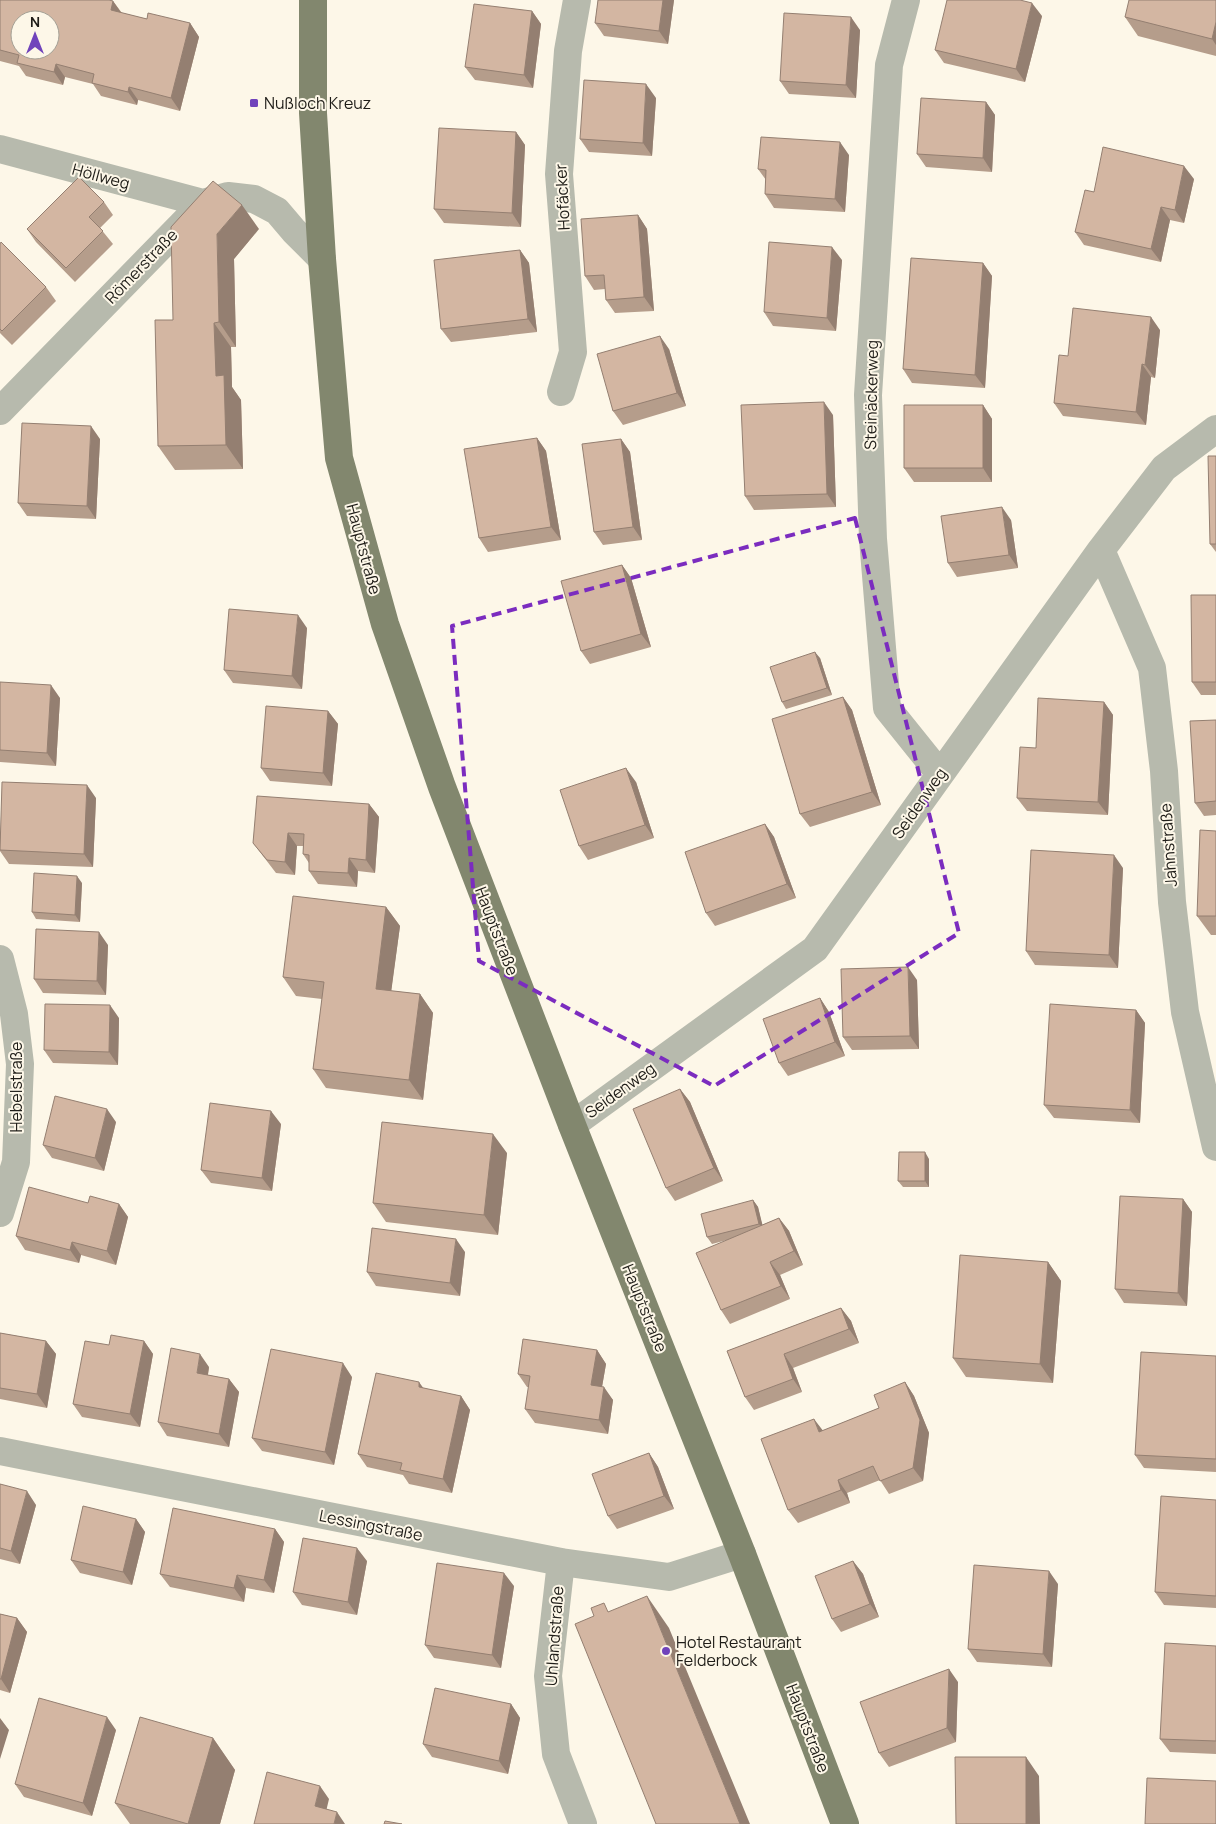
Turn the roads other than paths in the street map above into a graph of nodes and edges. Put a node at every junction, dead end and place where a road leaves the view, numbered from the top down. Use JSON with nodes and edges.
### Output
{"nodes":[{"id":1,"x":313,"y":0,"type":"edge"},
{"id":2,"x":577,"y":0,"type":"edge"},
{"id":3,"x":906,"y":0,"type":"edge"},
{"id":4,"x":0,"y":149,"type":"edge"},
{"id":5,"x":203,"y":203,"type":"junction"},
{"id":6,"x":322,"y":259,"type":"junction"},
{"id":7,"x":561,"y":392,"type":"dead end"},
{"id":8,"x":0,"y":411,"type":"edge"},
{"id":9,"x":1216,"y":429,"type":"edge"},
{"id":10,"x":1101,"y":550,"type":"junction"},
{"id":11,"x":940,"y":774,"type":"junction"},
{"id":12,"x":0,"y":959,"type":"edge"},
{"id":13,"x":572,"y":1125,"type":"junction"},
{"id":14,"x":1216,"y":1147,"type":"edge"},
{"id":15,"x":0,"y":1214,"type":"edge"},
{"id":16,"x":0,"y":1451,"type":"edge"},
{"id":17,"x":742,"y":1554,"type":"junction"},
{"id":18,"x":561,"y":1562,"type":"junction"},
{"id":19,"x":583,"y":1824,"type":"edge"},
{"id":20,"x":845,"y":1824,"type":"edge"}],
"edges":[{"from":1,"to":6,"type":"main road","name":"Hauptstraße"},
{"from":2,"to":7,"type":"street","name":"Hofäcker"},
{"from":3,"to":11,"type":"street","name":"Steinäckerweg"},
{"from":4,"to":5,"type":"street","name":"Höllweg"},
{"from":5,"to":6,"type":"street"},
{"from":5,"to":8,"type":"street","name":"Römerstraße"},
{"from":6,"to":13,"type":"main road","name":"Hauptstraße"},
{"from":9,"to":10,"type":"street","name":"Seidenweg"},
{"from":10,"to":11,"type":"street","name":"Seidenweg"},
{"from":10,"to":14,"type":"street","name":"Jahnstraße"},
{"from":11,"to":13,"type":"street","name":"Seidenweg"},
{"from":12,"to":15,"type":"street","name":"Hebelstraße"},
{"from":13,"to":17,"type":"main road","name":"Hauptstraße"},
{"from":16,"to":18,"type":"street","name":"Lessingstraße"},
{"from":17,"to":18,"type":"street","name":"Lessingstraße"},
{"from":17,"to":20,"type":"main road","name":"Hauptstraße"},
{"from":18,"to":19,"type":"street","name":"Uhlandstraße"}]}
